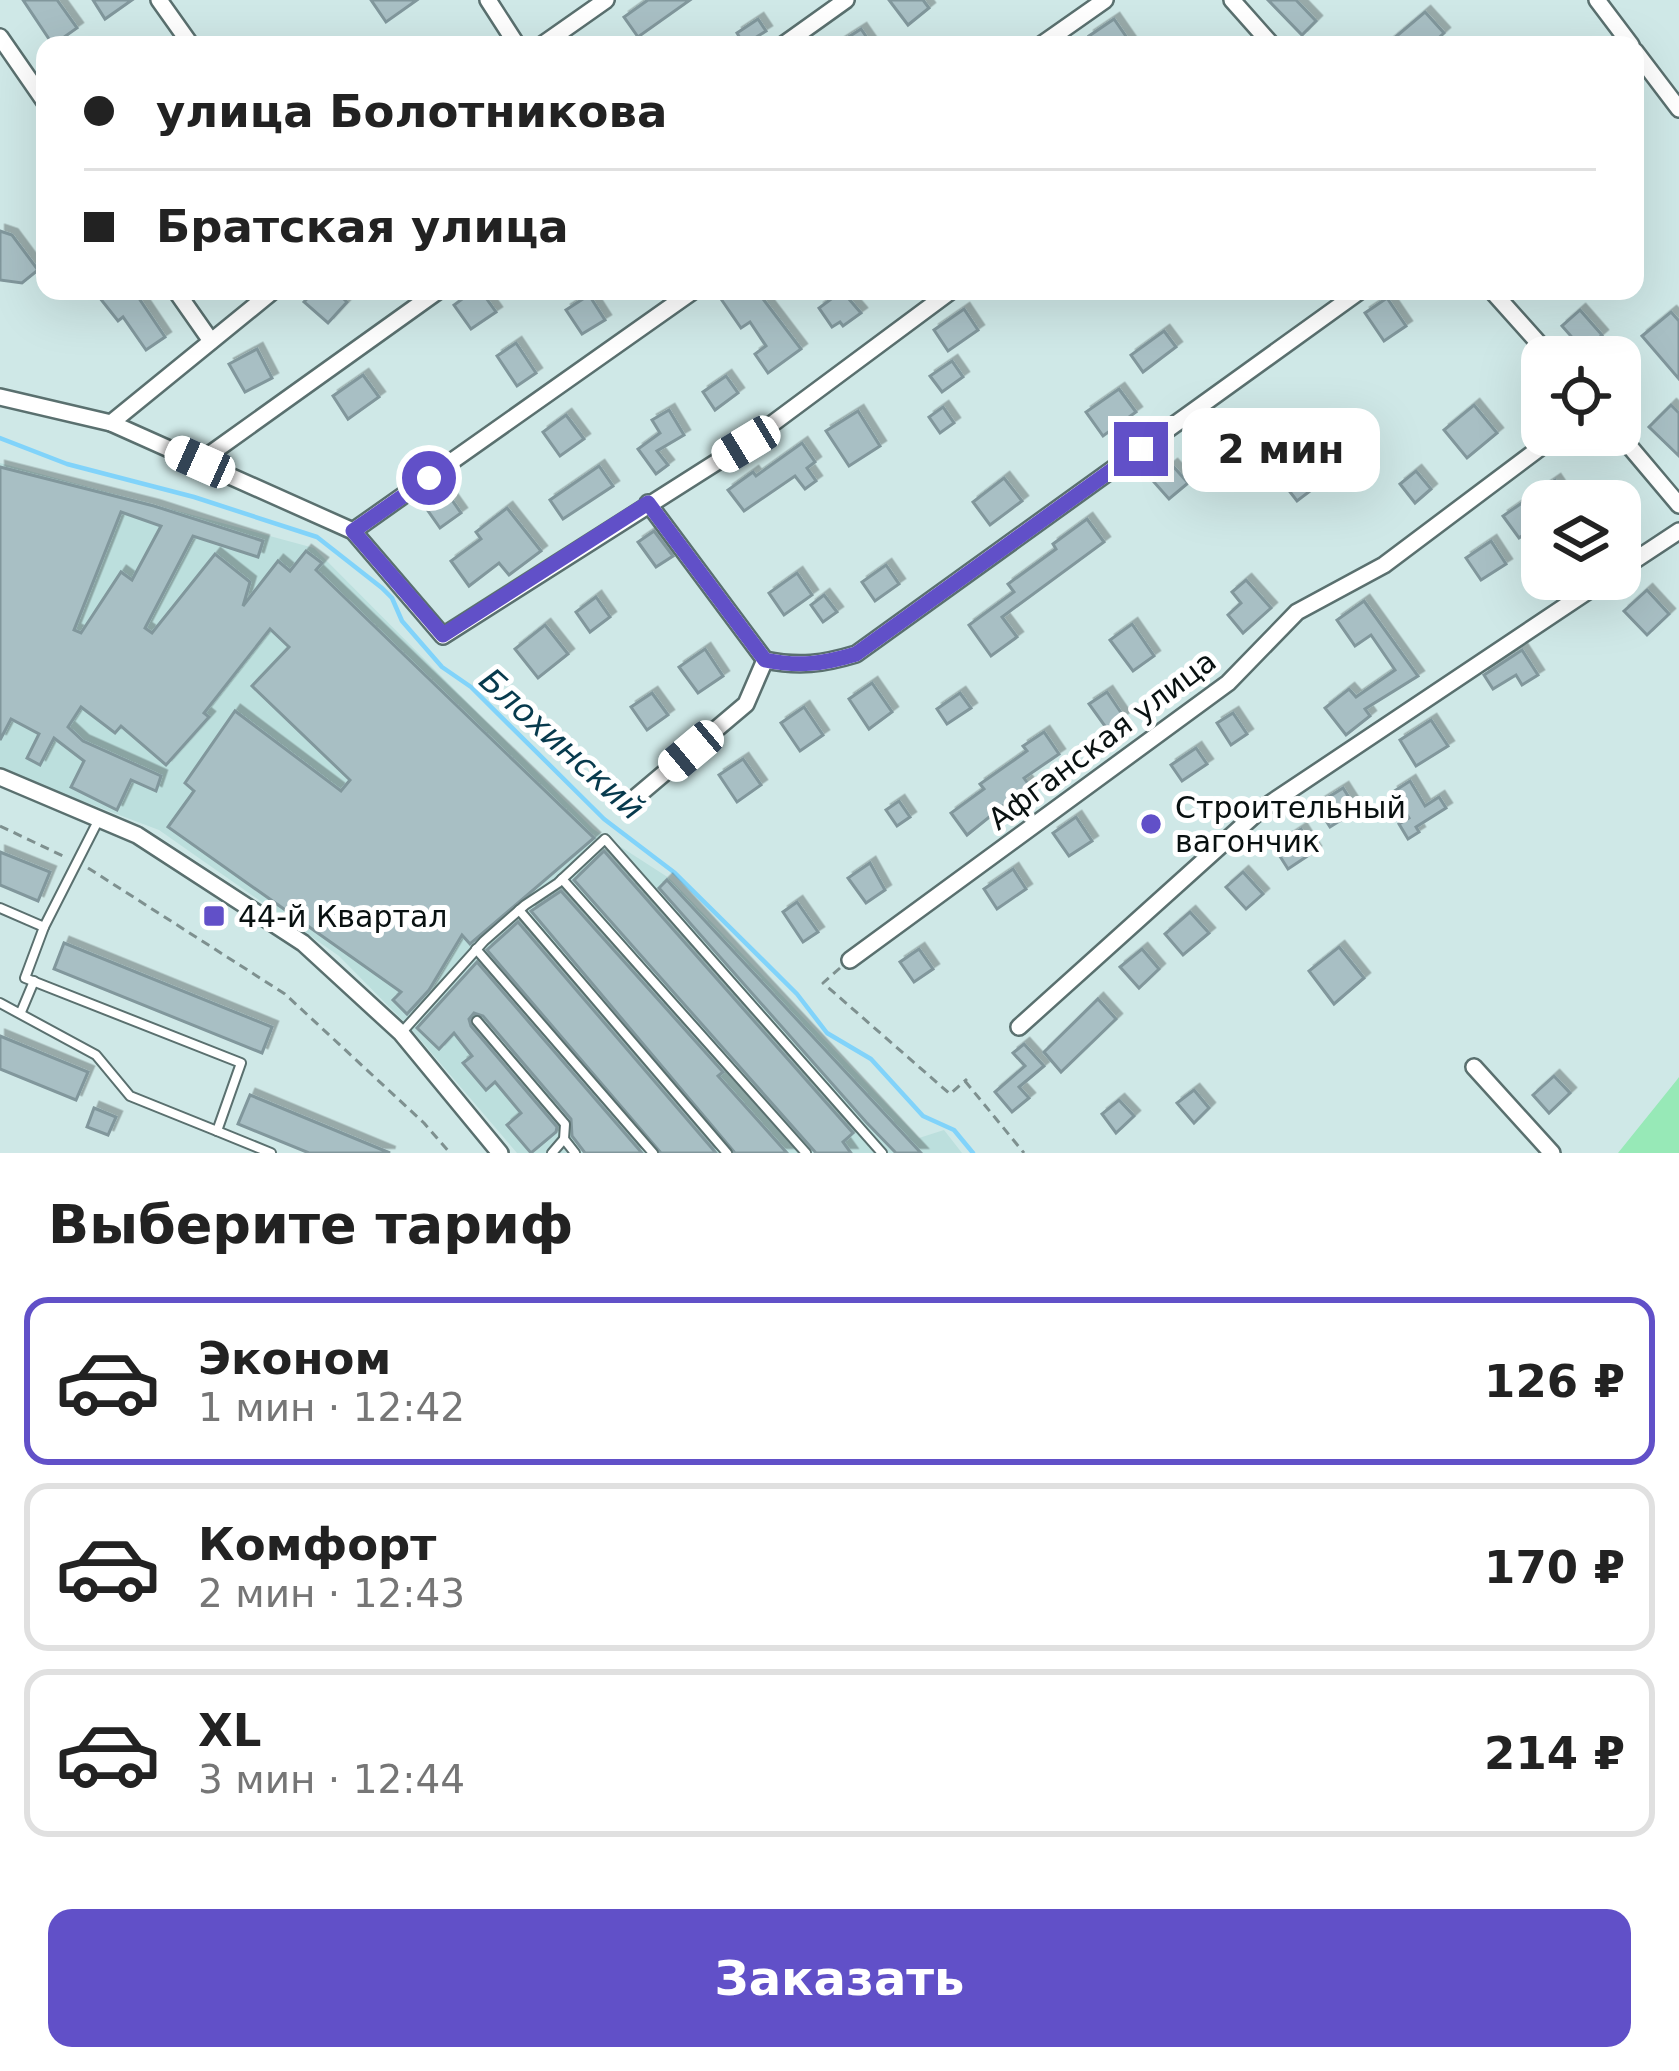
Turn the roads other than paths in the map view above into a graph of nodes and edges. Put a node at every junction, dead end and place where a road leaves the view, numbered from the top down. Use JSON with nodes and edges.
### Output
{"nodes":[{"id":1,"x":159,"y":0,"type":"edge"},
{"id":2,"x":488,"y":0,"type":"edge"},
{"id":3,"x":606,"y":0,"type":"edge"},
{"id":4,"x":846,"y":0,"type":"edge"},
{"id":5,"x":1105,"y":0,"type":"edge"},
{"id":6,"x":1232,"y":0,"type":"edge"},
{"id":7,"x":1597,"y":0,"type":"edge"},
{"id":8,"x":185,"y":36,"type":"edge"},
{"id":9,"x":511,"y":36,"type":"edge"},
{"id":10,"x":555,"y":36,"type":"edge"},
{"id":11,"x":796,"y":36,"type":"edge"},
{"id":12,"x":1054,"y":36,"type":"edge"},
{"id":13,"x":1261,"y":36,"type":"edge"},
{"id":14,"x":1624,"y":36,"type":"edge"},
{"id":15,"x":0,"y":37,"type":"edge"},
{"id":16,"x":1644,"y":63,"type":"edge"},
{"id":17,"x":36,"y":89,"type":"edge"},
{"id":18,"x":1679,"y":110,"type":"edge"},
{"id":19,"x":182,"y":300,"type":"edge"},
{"id":20,"x":262,"y":300,"type":"edge"},
{"id":21,"x":425,"y":300,"type":"edge"},
{"id":22,"x":680,"y":300,"type":"edge"},
{"id":23,"x":939,"y":300,"type":"edge"},
{"id":24,"x":1348,"y":300,"type":"edge"},
{"id":25,"x":1500,"y":300,"type":"edge"},
{"id":26,"x":1532,"y":336,"type":"edge"},
{"id":27,"x":211,"y":341,"type":"junction"},
{"id":28,"x":0,"y":397,"type":"edge"},
{"id":29,"x":111,"y":423,"type":"junction"},
{"id":30,"x":1529,"y":456,"type":"edge"},
{"id":31,"x":1638,"y":456,"type":"edge"},
{"id":32,"x":200,"y":462,"type":"junction"},
{"id":33,"x":648,"y":503,"type":"junction"},
{"id":34,"x":1679,"y":505,"type":"edge"},
{"id":35,"x":353,"y":531,"type":"junction"},
{"id":36,"x":1679,"y":532,"type":"edge"},
{"id":37,"x":1641,"y":556,"type":"edge"},
{"id":38,"x":1575,"y":600,"type":"edge"},
{"id":39,"x":765,"y":660,"type":"junction"},
{"id":40,"x":0,"y":777,"type":"edge"},
{"id":41,"x":636,"y":797,"type":"dead end"},
{"id":42,"x":99,"y":817,"type":"junction"},
{"id":43,"x":562,"y":878,"type":"junction"},
{"id":44,"x":0,"y":908,"type":"edge"},
{"id":45,"x":519,"y":910,"type":"junction"},
{"id":46,"x":44,"y":927,"type":"junction"},
{"id":47,"x":476,"y":950,"type":"junction"},
{"id":48,"x":850,"y":959,"type":"road end"},
{"id":49,"x":34,"y":981,"type":"junction"},
{"id":50,"x":0,"y":1004,"type":"edge"},
{"id":51,"x":21,"y":1012,"type":"junction"},
{"id":52,"x":477,"y":1021,"type":"dead end"},
{"id":53,"x":1019,"y":1027,"type":"dead end"},
{"id":54,"x":401,"y":1033,"type":"junction"},
{"id":55,"x":1474,"y":1067,"type":"dead end"},
{"id":56,"x":217,"y":1131,"type":"junction"},
{"id":57,"x":564,"y":1139,"type":"junction"},
{"id":58,"x":271,"y":1153,"type":"edge"},
{"id":59,"x":500,"y":1153,"type":"edge"},
{"id":60,"x":552,"y":1153,"type":"edge"},
{"id":61,"x":574,"y":1153,"type":"edge"},
{"id":62,"x":653,"y":1153,"type":"edge"},
{"id":63,"x":727,"y":1153,"type":"edge"},
{"id":64,"x":806,"y":1153,"type":"edge"},
{"id":65,"x":882,"y":1153,"type":"edge"},
{"id":66,"x":1552,"y":1153,"type":"edge"}],
"edges":[{"from":1,"to":8,"type":"street"},
{"from":2,"to":9,"type":"street"},
{"from":3,"to":10,"type":"street"},
{"from":4,"to":11,"type":"street"},
{"from":5,"to":12,"type":"street"},
{"from":6,"to":13,"type":"street"},
{"from":7,"to":14,"type":"street"},
{"from":15,"to":17,"type":"street"},
{"from":16,"to":18,"type":"street"},
{"from":19,"to":27,"type":"street"},
{"from":20,"to":27,"type":"street"},
{"from":21,"to":32,"type":"street"},
{"from":22,"to":35,"type":"street"},
{"from":23,"to":33,"type":"street"},
{"from":24,"to":39,"type":"street"},
{"from":25,"to":26,"type":"street"},
{"from":27,"to":29,"type":"street"},
{"from":28,"to":29,"type":"street"},
{"from":29,"to":32,"type":"street"},
{"from":30,"to":48,"type":"street","name":"Афганская улица"},
{"from":31,"to":34,"type":"street"},
{"from":32,"to":35,"type":"street"},
{"from":33,"to":35,"type":"street"},
{"from":33,"to":39,"type":"street"},
{"from":36,"to":37,"type":"street"},
{"from":38,"to":53,"type":"street"},
{"from":39,"to":41,"type":"street"},
{"from":40,"to":42,"type":"street"},
{"from":42,"to":46,"type":"lane"},
{"from":42,"to":54,"type":"street"},
{"from":43,"to":45,"type":"lane"},
{"from":43,"to":64,"type":"lane"},
{"from":43,"to":65,"type":"lane"},
{"from":44,"to":46,"type":"lane"},
{"from":45,"to":47,"type":"lane"},
{"from":45,"to":63,"type":"lane"},
{"from":46,"to":49,"type":"lane"},
{"from":47,"to":54,"type":"lane"},
{"from":47,"to":62,"type":"lane"},
{"from":49,"to":51,"type":"lane"},
{"from":49,"to":56,"type":"lane"},
{"from":50,"to":51,"type":"lane"},
{"from":51,"to":56,"type":"lane"},
{"from":52,"to":57,"type":"lane"},
{"from":54,"to":59,"type":"street"},
{"from":55,"to":66,"type":"street"},
{"from":56,"to":58,"type":"lane"},
{"from":57,"to":60,"type":"lane"},
{"from":57,"to":61,"type":"lane"}]}
